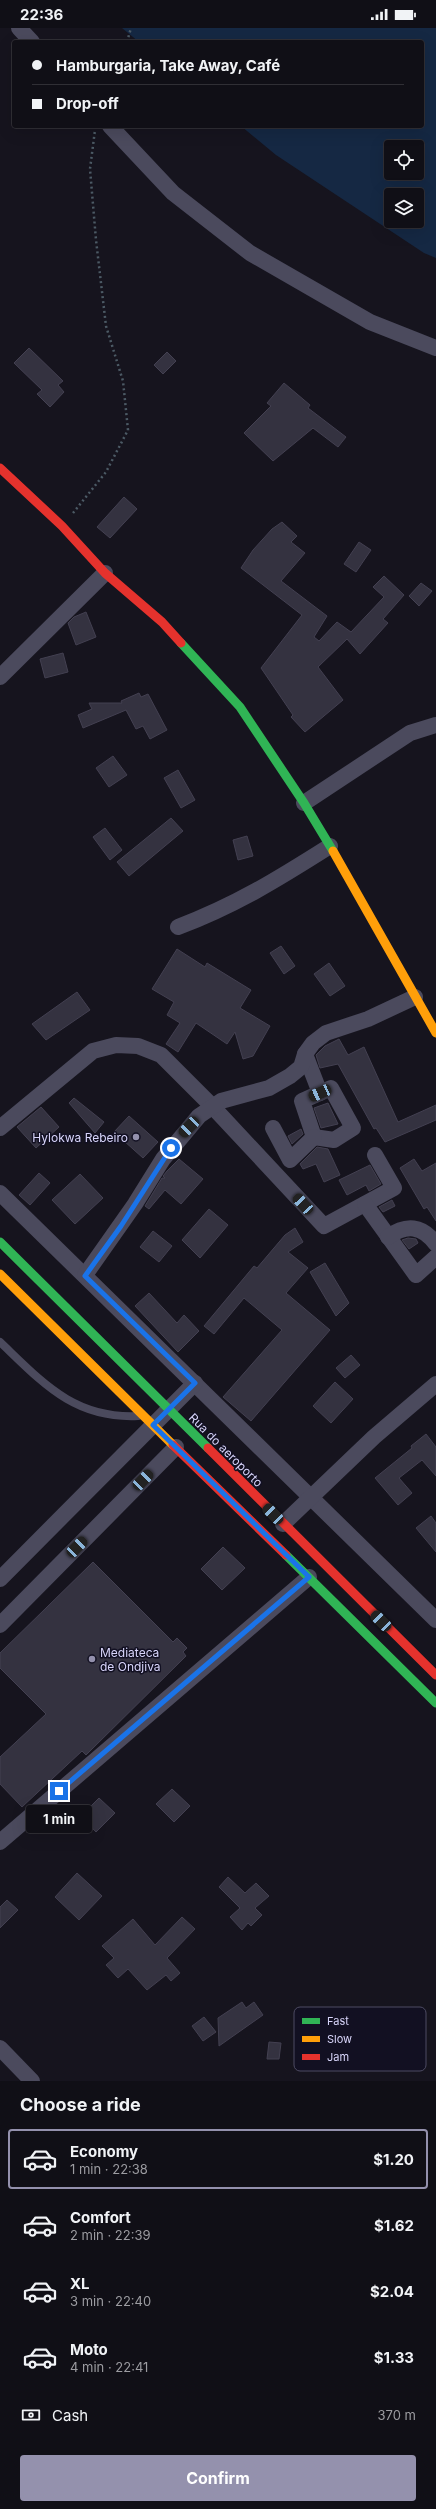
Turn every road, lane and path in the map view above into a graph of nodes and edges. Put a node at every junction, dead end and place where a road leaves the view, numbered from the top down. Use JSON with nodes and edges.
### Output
{"nodes":[{"id":1,"x":18,"y":28,"type":"edge"},
{"id":2,"x":131,"y":28,"type":"edge"},
{"id":3,"x":30,"y":40,"type":"edge"},
{"id":4,"x":128,"y":40,"type":"edge"},
{"id":5,"x":96,"y":128,"type":"edge"},
{"id":6,"x":112,"y":128,"type":"edge"},
{"id":7,"x":436,"y":348,"type":"edge"},
{"id":8,"x":0,"y":468,"type":"edge"},
{"id":9,"x":62,"y":526,"type":"junction"},
{"id":10,"x":105,"y":573,"type":"junction"},
{"id":11,"x":0,"y":677,"type":"edge"},
{"id":12,"x":436,"y":725,"type":"edge"},
{"id":13,"x":304,"y":803,"type":"junction"},
{"id":14,"x":330,"y":846,"type":"junction"},
{"id":15,"x":178,"y":927,"type":"dead end"},
{"id":16,"x":415,"y":997,"type":"junction"},
{"id":17,"x":436,"y":1032,"type":"edge"},
{"id":18,"x":305,"y":1054,"type":"junction"},
{"id":19,"x":320,"y":1093,"type":"junction"},
{"id":20,"x":212,"y":1106,"type":"junction"},
{"id":21,"x":0,"y":1128,"type":"edge"},
{"id":22,"x":273,"y":1128,"type":"dead end"},
{"id":23,"x":314,"y":1137,"type":"junction"},
{"id":24,"x":376,"y":1155,"type":"dead end"},
{"id":25,"x":0,"y":1193,"type":"edge"},
{"id":26,"x":365,"y":1204,"type":"junction"},
{"id":27,"x":388,"y":1237,"type":"junction"},
{"id":28,"x":0,"y":1242,"type":"edge"},
{"id":29,"x":436,"y":1244,"type":"edge"},
{"id":30,"x":436,"y":1257,"type":"edge"},
{"id":31,"x":0,"y":1274,"type":"edge"},
{"id":32,"x":85,"y":1276,"type":"junction"},
{"id":33,"x":0,"y":1342,"type":"edge"},
{"id":34,"x":195,"y":1383,"type":"junction"},
{"id":35,"x":436,"y":1384,"type":"edge"},
{"id":36,"x":168,"y":1410,"type":"junction"},
{"id":37,"x":149,"y":1420,"type":"junction"},
{"id":38,"x":176,"y":1447,"type":"junction"},
{"id":39,"x":312,"y":1497,"type":"junction"},
{"id":40,"x":283,"y":1524,"type":"junction"},
{"id":41,"x":309,"y":1577,"type":"junction"},
{"id":42,"x":0,"y":1579,"type":"edge"},
{"id":43,"x":436,"y":1620,"type":"edge"},
{"id":44,"x":0,"y":1625,"type":"edge"},
{"id":45,"x":436,"y":1675,"type":"edge"},
{"id":46,"x":436,"y":1703,"type":"edge"},
{"id":47,"x":0,"y":1842,"type":"edge"},
{"id":48,"x":0,"y":2048,"type":"edge"},
{"id":49,"x":32,"y":2081,"type":"edge"}],
"edges":[{"from":1,"to":3,"type":"street"},
{"from":2,"to":4,"type":"path"},
{"from":5,"to":9,"type":"path"},
{"from":6,"to":7,"type":"street"},
{"from":8,"to":9,"type":"main road"},
{"from":9,"to":10,"type":"main road"},
{"from":10,"to":11,"type":"street"},
{"from":10,"to":13,"type":"main road"},
{"from":12,"to":13,"type":"street"},
{"from":13,"to":14,"type":"main road"},
{"from":14,"to":15,"type":"street"},
{"from":14,"to":16,"type":"main road"},
{"from":16,"to":17,"type":"main road"},
{"from":16,"to":18,"type":"street"},
{"from":18,"to":19,"type":"street"},
{"from":18,"to":20,"type":"street"},
{"from":19,"to":23,"type":"street"},
{"from":19,"to":23,"type":"street"},
{"from":20,"to":21,"type":"street"},
{"from":20,"to":26,"type":"street"},
{"from":20,"to":32,"type":"street"},
{"from":22,"to":23,"type":"street"},
{"from":24,"to":26,"type":"street"},
{"from":25,"to":32,"type":"street"},
{"from":26,"to":27,"type":"street"},
{"from":27,"to":29,"type":"street"},
{"from":27,"to":30,"type":"street"},
{"from":28,"to":36,"type":"main road","name":"Rua do aeroporto"},
{"from":31,"to":37,"type":"main road"},
{"from":32,"to":34,"type":"street"},
{"from":33,"to":37,"type":"lane"},
{"from":34,"to":36,"type":"street"},
{"from":34,"to":39,"type":"street"},
{"from":35,"to":39,"type":"street"},
{"from":36,"to":37,"type":"street"},
{"from":36,"to":40,"type":"main road","name":"Rua do aeroporto"},
{"from":37,"to":38,"type":"main road"},
{"from":37,"to":42,"type":"street"},
{"from":38,"to":41,"type":"main road"},
{"from":38,"to":44,"type":"street"},
{"from":39,"to":40,"type":"street"},
{"from":39,"to":43,"type":"street"},
{"from":40,"to":45,"type":"main road","name":"Rua do aeroporto"},
{"from":41,"to":46,"type":"main road"},
{"from":41,"to":47,"type":"street"},
{"from":48,"to":49,"type":"street"}]}
